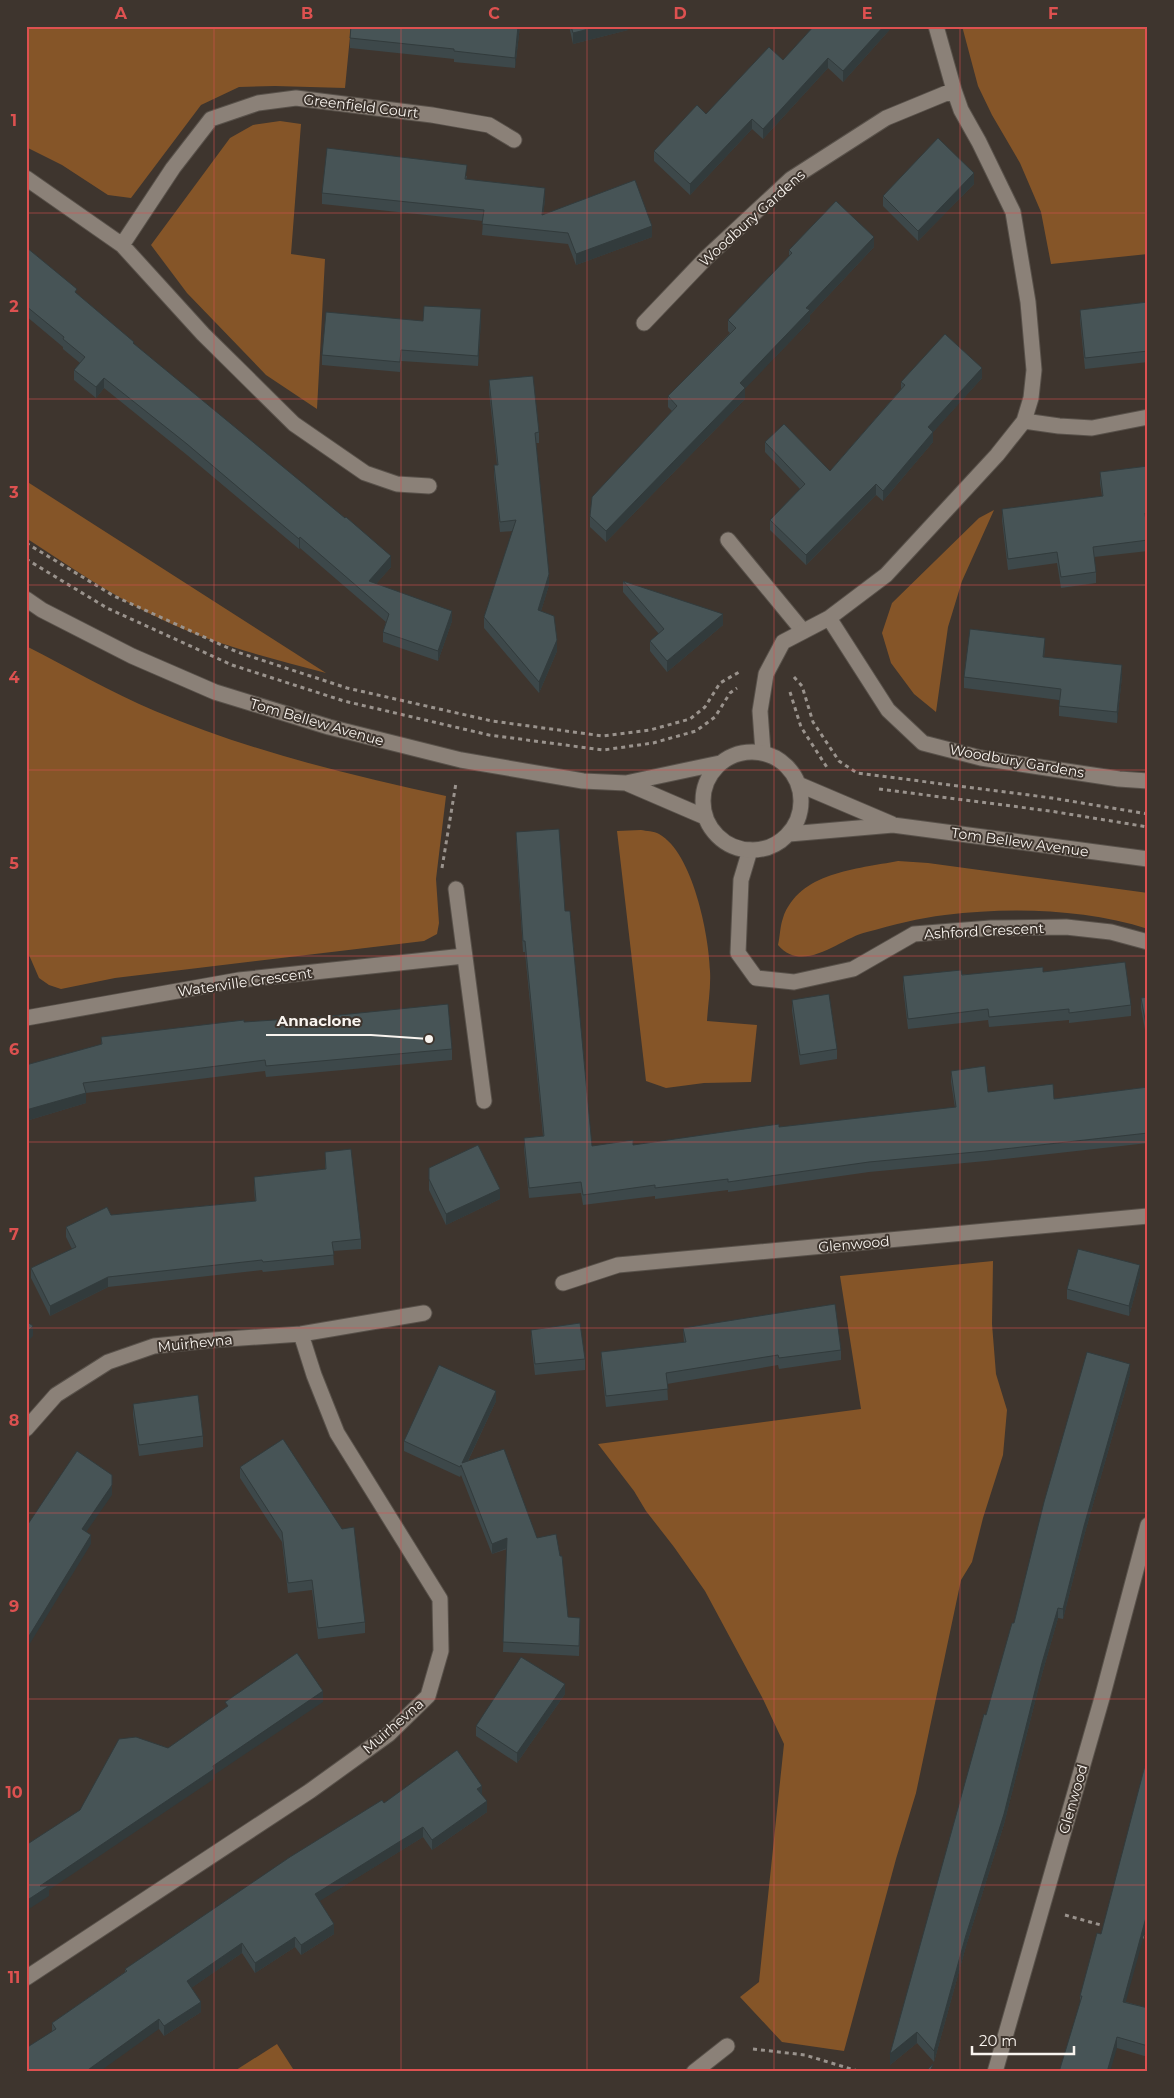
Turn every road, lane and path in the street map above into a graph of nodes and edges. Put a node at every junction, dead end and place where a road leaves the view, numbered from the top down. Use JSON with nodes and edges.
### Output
{"nodes":[{"id":1,"x":936,"y":26,"type":"edge"},
{"id":2,"x":954,"y":90,"type":"junction"},
{"id":3,"x":514,"y":140,"type":"dead end"},
{"id":4,"x":26,"y":178,"type":"edge"},
{"id":5,"x":122,"y":245,"type":"junction"},
{"id":6,"x":644,"y":323,"type":"dead end"},
{"id":7,"x":1148,"y":417,"type":"edge"},
{"id":8,"x":1024,"y":421,"type":"junction"},
{"id":9,"x":429,"y":486,"type":"dead end"},
{"id":10,"x":728,"y":540,"type":"dead end"},
{"id":11,"x":26,"y":544,"type":"edge"},
{"id":12,"x":26,"y":559,"type":"edge"},
{"id":13,"x":26,"y":599,"type":"edge"},
{"id":14,"x":829,"y":618,"type":"junction"},
{"id":15,"x":803,"y":631,"type":"junction"},
{"id":16,"x":765,"y":678,"type":"junction"},
{"id":17,"x":763,"y":752,"type":"junction"},
{"id":18,"x":461,"y":760,"type":"junction"},
{"id":19,"x":720,"y":763,"type":"junction"},
{"id":20,"x":830,"y":771,"type":"dead end"},
{"id":21,"x":1148,"y":781,"type":"edge"},
{"id":22,"x":626,"y":783,"type":"junction"},
{"id":23,"x":798,"y":784,"type":"junction"},
{"id":24,"x":871,"y":788,"type":"dead end"},
{"id":25,"x":1148,"y":814,"type":"edge"},
{"id":26,"x":705,"y":817,"type":"junction"},
{"id":27,"x":893,"y":825,"type":"junction"},
{"id":28,"x":1148,"y":827,"type":"edge"},
{"id":29,"x":789,"y":834,"type":"junction"},
{"id":30,"x":750,"y":850,"type":"junction"},
{"id":31,"x":1148,"y":859,"type":"edge"},
{"id":32,"x":456,"y":889,"type":"joint"},
{"id":33,"x":1148,"y":942,"type":"edge"},
{"id":34,"x":464,"y":956,"type":"junction"},
{"id":35,"x":26,"y":1018,"type":"edge"},
{"id":36,"x":484,"y":1101,"type":"dead end"},
{"id":37,"x":1148,"y":1216,"type":"edge"},
{"id":38,"x":563,"y":1283,"type":"dead end"},
{"id":39,"x":424,"y":1313,"type":"dead end"},
{"id":40,"x":302,"y":1334,"type":"junction"},
{"id":41,"x":26,"y":1429,"type":"edge"},
{"id":42,"x":1148,"y":1525,"type":"edge"},
{"id":43,"x":1041,"y":1908,"type":"junction"},
{"id":44,"x":1112,"y":1928,"type":"edge"},
{"id":45,"x":1139,"y":1935,"type":"edge"},
{"id":46,"x":1148,"y":1938,"type":"edge"},
{"id":47,"x":26,"y":1978,"type":"edge"},
{"id":48,"x":727,"y":2046,"type":"joint"},
{"id":49,"x":694,"y":2072,"type":"edge"},
{"id":50,"x":861,"y":2072,"type":"edge"},
{"id":51,"x":995,"y":2072,"type":"edge"}],
"edges":[{"from":1,"to":2,"type":"street"},
{"from":2,"to":6,"type":"street","name":"Woodbury Gardens"},
{"from":2,"to":8,"type":"street"},
{"from":3,"to":5,"type":"street","name":"Greenfield Court"},
{"from":4,"to":5,"type":"street"},
{"from":5,"to":9,"type":"street"},
{"from":7,"to":8,"type":"street"},
{"from":8,"to":14,"type":"street"},
{"from":10,"to":15,"type":"street"},
{"from":11,"to":16,"type":"path"},
{"from":12,"to":16,"type":"path"},
{"from":13,"to":18,"type":"street","name":"Tom Bellew Avenue"},
{"from":14,"to":15,"type":"street"},
{"from":14,"to":21,"type":"street","name":"Woodbury Gardens"},
{"from":15,"to":16,"type":"street"},
{"from":16,"to":17,"type":"street"},
{"from":16,"to":20,"type":"path"},
{"from":16,"to":25,"type":"path"},
{"from":17,"to":19,"type":"street"},
{"from":17,"to":23,"type":"street"},
{"from":18,"to":22,"type":"street","name":"Tom Bellew Avenue"},
{"from":18,"to":32,"type":"path"},
{"from":19,"to":22,"type":"street","name":"Tom Bellew Avenue"},
{"from":19,"to":26,"type":"street"},
{"from":22,"to":26,"type":"street","name":"Tom Bellew Avenue"},
{"from":23,"to":27,"type":"street","name":"Tom Bellew Avenue"},
{"from":23,"to":29,"type":"street"},
{"from":24,"to":28,"type":"path"},
{"from":26,"to":30,"type":"street"},
{"from":27,"to":29,"type":"street","name":"Tom Bellew Avenue"},
{"from":27,"to":31,"type":"street","name":"Tom Bellew Avenue"},
{"from":29,"to":30,"type":"street"},
{"from":30,"to":33,"type":"street","name":"Ashford Crescent"},
{"from":32,"to":34,"type":"street"},
{"from":34,"to":35,"type":"street","name":"Waterville Crescent"},
{"from":34,"to":36,"type":"street"},
{"from":37,"to":38,"type":"street","name":"Glenwood"},
{"from":39,"to":40,"type":"street","name":"Muirhevna"},
{"from":40,"to":41,"type":"street","name":"Muirhevna"},
{"from":40,"to":47,"type":"street","name":"Muirhevna"},
{"from":42,"to":43,"type":"street","name":"Glenwood"},
{"from":43,"to":44,"type":"path"},
{"from":43,"to":51,"type":"street","name":"Glenwood"},
{"from":45,"to":46,"type":"path"},
{"from":48,"to":49,"type":"street"},
{"from":48,"to":50,"type":"path"}]}
